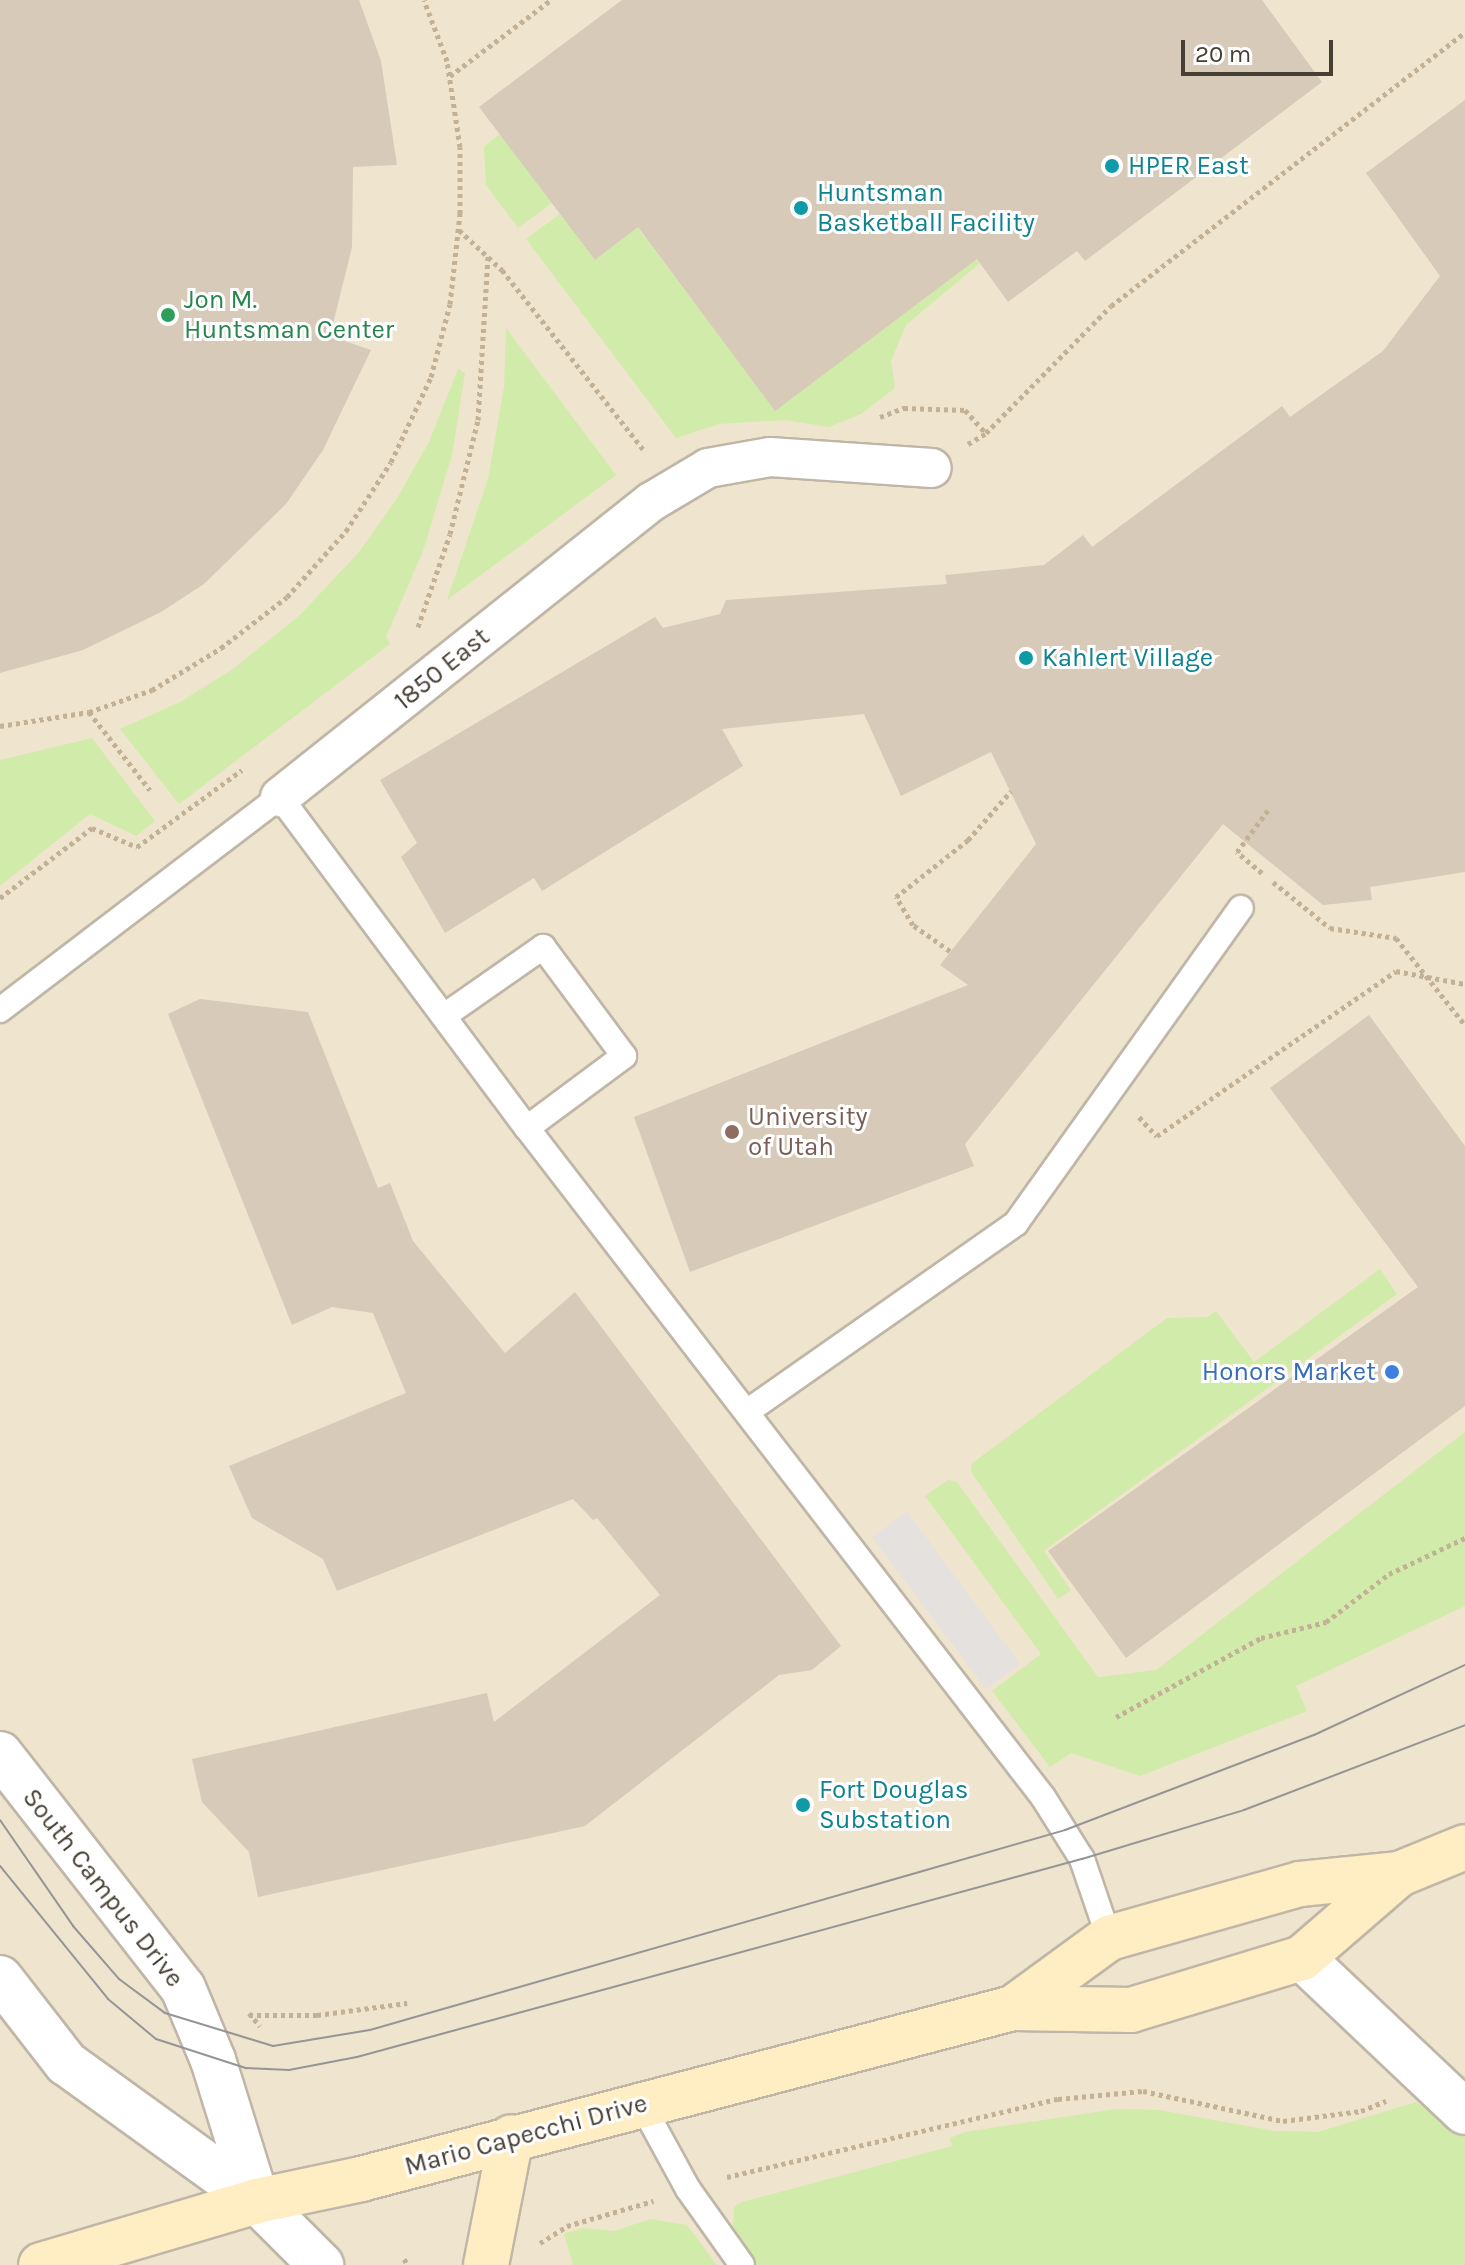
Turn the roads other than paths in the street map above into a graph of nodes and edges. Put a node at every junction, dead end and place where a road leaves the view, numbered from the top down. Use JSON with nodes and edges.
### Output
{"nodes":[{"id":1,"x":932,"y":468,"type":"dead end"},
{"id":2,"x":280,"y":797,"type":"junction"},
{"id":3,"x":1241,"y":908,"type":"dead end"},
{"id":4,"x":0,"y":1010,"type":"edge"},
{"id":5,"x":444,"y":1016,"type":"junction"},
{"id":6,"x":527,"y":1128,"type":"junction"},
{"id":7,"x":748,"y":1411,"type":"junction"},
{"id":8,"x":0,"y":1754,"type":"edge"},
{"id":9,"x":1465,"y":1847,"type":"edge"},
{"id":10,"x":1399,"y":1874,"type":"junction"},
{"id":11,"x":1109,"y":1938,"type":"junction"},
{"id":12,"x":1302,"y":1958,"type":"junction"},
{"id":13,"x":0,"y":1978,"type":"edge"},
{"id":14,"x":1013,"y":2008,"type":"junction"},
{"id":15,"x":642,"y":2105,"type":"junction"},
{"id":16,"x":1465,"y":2112,"type":"edge"},
{"id":17,"x":511,"y":2137,"type":"junction"},
{"id":18,"x":257,"y":2201,"type":"junction"},
{"id":19,"x":41,"y":2265,"type":"edge"},
{"id":20,"x":321,"y":2265,"type":"edge"},
{"id":21,"x":486,"y":2265,"type":"edge"},
{"id":22,"x":742,"y":2265,"type":"edge"}],
"edges":[{"from":1,"to":2,"type":"street","name":"1850 East"},
{"from":2,"to":4,"type":"lane","name":"1850 East"},
{"from":2,"to":5,"type":"lane"},
{"from":3,"to":7,"type":"lane"},
{"from":5,"to":6,"type":"lane"},
{"from":5,"to":6,"type":"lane"},
{"from":6,"to":7,"type":"lane"},
{"from":7,"to":11,"type":"lane"},
{"from":8,"to":18,"type":"street","name":"South Campus Drive"},
{"from":9,"to":10,"type":"main road","name":"Mario Capecchi Drive"},
{"from":10,"to":11,"type":"main road","name":"Mario Capecchi Drive"},
{"from":10,"to":12,"type":"main road","name":"Mario Capecchi Drive"},
{"from":11,"to":14,"type":"main road","name":"Mario Capecchi Drive"},
{"from":12,"to":14,"type":"main road","name":"Mario Capecchi Drive"},
{"from":12,"to":16,"type":"street"},
{"from":13,"to":18,"type":"street"},
{"from":14,"to":15,"type":"main road","name":"Mario Capecchi Drive"},
{"from":15,"to":17,"type":"main road","name":"Mario Capecchi Drive"},
{"from":15,"to":22,"type":"lane"},
{"from":17,"to":18,"type":"main road","name":"Mario Capecchi Drive"},
{"from":17,"to":21,"type":"main road"},
{"from":18,"to":19,"type":"main road","name":"Mario Capecchi Drive"},
{"from":18,"to":20,"type":"street"}]}
